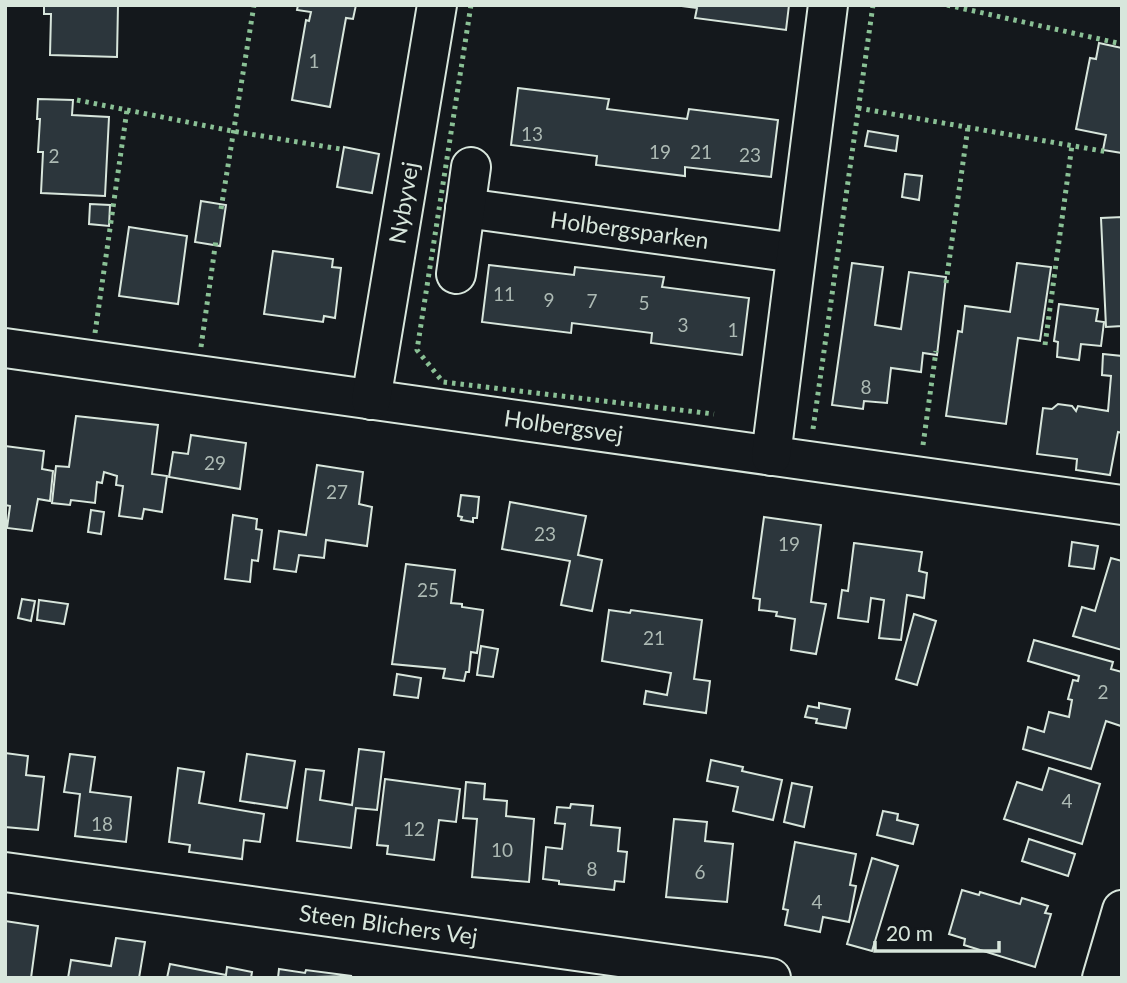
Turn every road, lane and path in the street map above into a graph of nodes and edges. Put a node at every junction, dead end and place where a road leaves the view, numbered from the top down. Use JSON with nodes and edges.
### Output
{"nodes":[{"id":1,"x":437,"y":5,"type":"edge"},
{"id":2,"x":828,"y":5,"type":"edge"},
{"id":3,"x":471,"y":167,"type":"dead end"},
{"id":4,"x":465,"y":208,"type":"junction"},
{"id":5,"x":796,"y":253,"type":"junction"},
{"id":6,"x":456,"y":274,"type":"dead end"},
{"id":7,"x":5,"y":348,"type":"edge"},
{"id":8,"x":371,"y":400,"type":"junction"},
{"id":9,"x":771,"y":456,"type":"junction"},
{"id":10,"x":1122,"y":505,"type":"edge"},
{"id":11,"x":5,"y":872,"type":"edge"},
{"id":12,"x":1122,"y":910,"type":"edge"},
{"id":13,"x":771,"y":978,"type":"edge"},
{"id":14,"x":1102,"y":978,"type":"edge"}],
"edges":[{"from":1,"to":8,"type":"street","name":"Nybyvej"},
{"from":2,"to":5,"type":"street"},
{"from":3,"to":4,"type":"street"},
{"from":4,"to":5,"type":"street","name":"Holbergsparken"},
{"from":4,"to":6,"type":"street"},
{"from":5,"to":9,"type":"street"},
{"from":7,"to":8,"type":"street","name":"Holbergsvej"},
{"from":8,"to":9,"type":"street","name":"Holbergsvej"},
{"from":9,"to":10,"type":"street","name":"Holbergsvej"},
{"from":11,"to":13,"type":"street","name":"Steen Blichers Vej"},
{"from":12,"to":14,"type":"street"}]}
